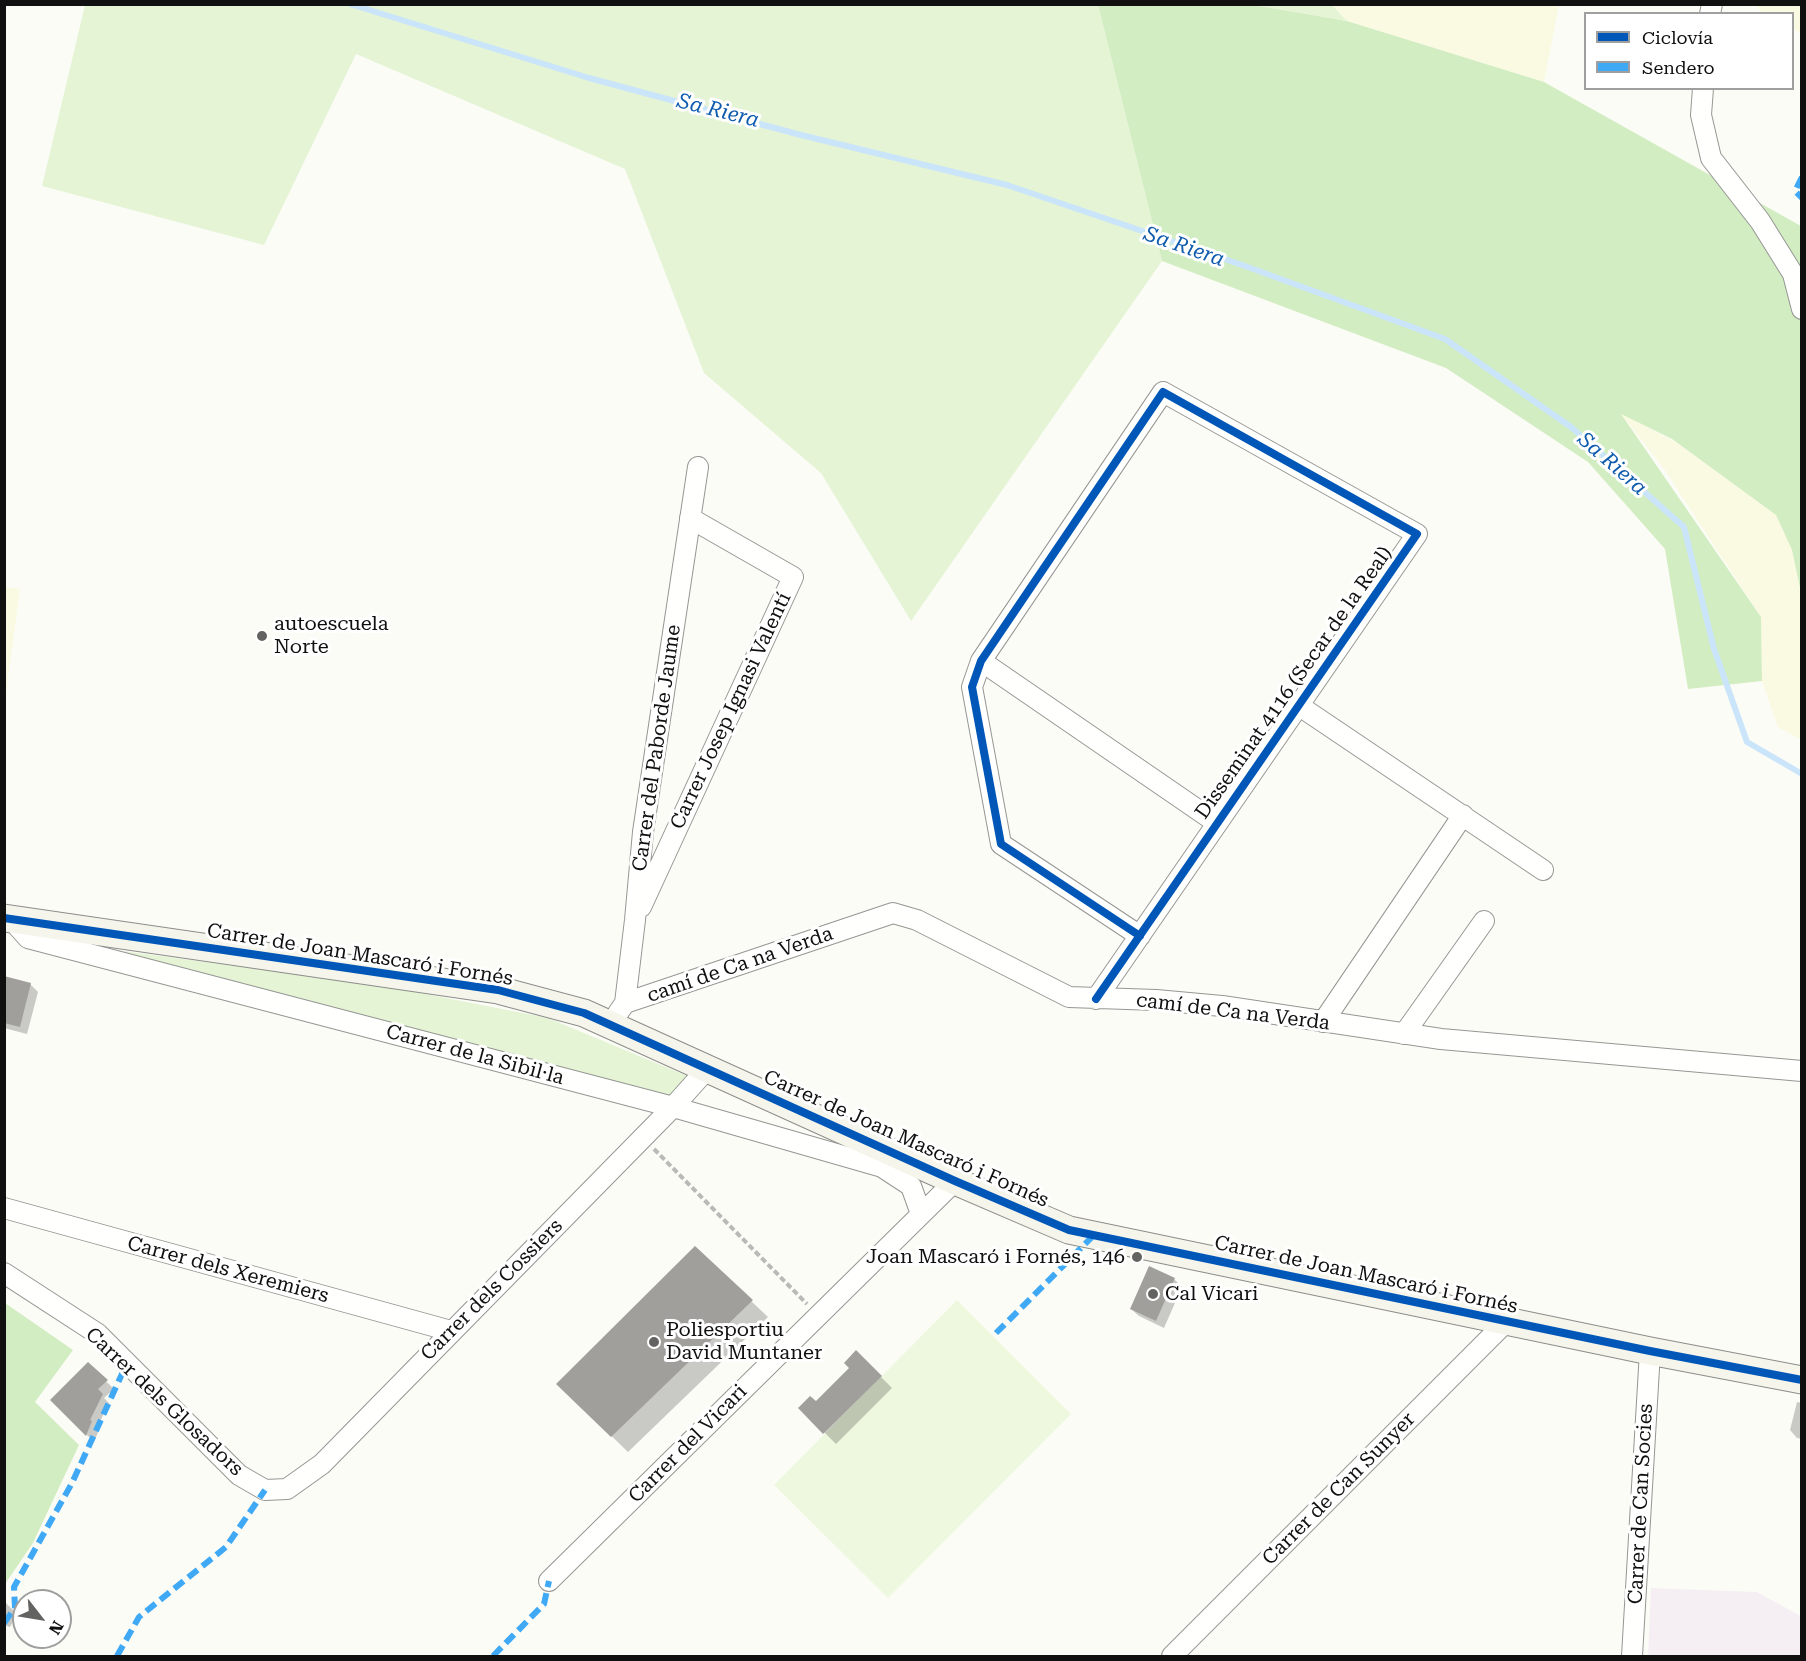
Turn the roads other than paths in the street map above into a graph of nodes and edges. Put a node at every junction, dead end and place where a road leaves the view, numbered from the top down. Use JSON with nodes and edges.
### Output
{"nodes":[{"id":1,"x":1703,"y":90,"type":"edge"},
{"id":2,"x":1802,"y":309,"type":"edge"},
{"id":3,"x":698,"y":467,"type":"dead end"},
{"id":4,"x":690,"y":518,"type":"junction"},
{"id":5,"x":981,"y":661,"type":"junction"},
{"id":6,"x":1298,"y":705,"type":"junction"},
{"id":7,"x":1464,"y":815,"type":"junction"},
{"id":8,"x":1217,"y":823,"type":"junction"},
{"id":9,"x":1543,"y":870,"type":"dead end"},
{"id":10,"x":8,"y":919,"type":"edge"},
{"id":11,"x":635,"y":920,"type":"junction"},
{"id":12,"x":1484,"y":921,"type":"dead end"},
{"id":13,"x":1140,"y":936,"type":"junction"},
{"id":14,"x":1096,"y":999,"type":"junction"},
{"id":15,"x":625,"y":1003,"type":"junction"},
{"id":16,"x":1323,"y":1022,"type":"junction"},
{"id":17,"x":609,"y":1025,"type":"junction"},
{"id":18,"x":1404,"y":1034,"type":"junction"},
{"id":19,"x":707,"y":1069,"type":"junction"},
{"id":20,"x":1802,"y":1071,"type":"edge"},
{"id":21,"x":674,"y":1107,"type":"junction"},
{"id":22,"x":955,"y":1180,"type":"junction"},
{"id":23,"x":4,"y":1208,"type":"edge"},
{"id":24,"x":921,"y":1214,"type":"junction"},
{"id":25,"x":4,"y":1273,"type":"edge"},
{"id":26,"x":1507,"y":1321,"type":"junction"},
{"id":27,"x":451,"y":1331,"type":"junction"},
{"id":28,"x":1650,"y":1351,"type":"junction"},
{"id":29,"x":1802,"y":1380,"type":"edge"},
{"id":30,"x":265,"y":1490,"type":"joint"},
{"id":31,"x":549,"y":1581,"type":"dead end"},
{"id":32,"x":1172,"y":1656,"type":"edge"},
{"id":33,"x":1632,"y":1656,"type":"edge"}],
"edges":[{"from":1,"to":2,"type":"street"},
{"from":3,"to":4,"type":"street","name":"Carrer del Paborde Jaume"},
{"from":4,"to":11,"type":"street","name":"Carrer del Paborde Jaume"},
{"from":4,"to":11,"type":"street","name":"Carrer Josep Ignasi Valentí"},
{"from":5,"to":6,"type":"street","name":"Disseminat 4116 (Secar de la Real)"},
{"from":5,"to":8,"type":"street","name":"Disseminat 4116 (Secar de la Real)"},
{"from":5,"to":13,"type":"street","name":"Disseminat 4116 (Secar de la Real)"},
{"from":6,"to":7,"type":"street","name":"Disseminat 4116 (Secar de la Real)"},
{"from":6,"to":8,"type":"street","name":"Disseminat 4116 (Secar de la Real)"},
{"from":7,"to":9,"type":"street","name":"Disseminat 4116 (Secar de la Real)"},
{"from":7,"to":16,"type":"street"},
{"from":8,"to":13,"type":"street","name":"Disseminat 4116 (Secar de la Real)"},
{"from":10,"to":17,"type":"street","name":"Carrer de Joan Mascaró i Fornés"},
{"from":10,"to":21,"type":"street","name":"Carrer de la Sibil·la"},
{"from":11,"to":15,"type":"street","name":"Carrer del Paborde Jaume"},
{"from":12,"to":18,"type":"street"},
{"from":13,"to":14,"type":"street","name":"Disseminat 4116 (Secar de la Real)"},
{"from":14,"to":15,"type":"street","name":"camí de Ca na Verda"},
{"from":14,"to":16,"type":"street","name":"camí de Ca na Verda"},
{"from":15,"to":17,"type":"street","name":"Carrer del Paborde Jaume"},
{"from":16,"to":18,"type":"street","name":"camí de Ca na Verda"},
{"from":17,"to":19,"type":"street","name":"Carrer de Joan Mascaró i Fornés"},
{"from":18,"to":20,"type":"street","name":"camí de Ca na Verda"},
{"from":19,"to":21,"type":"street","name":"Carrer dels Cossiers"},
{"from":19,"to":22,"type":"street","name":"Carrer de Joan Mascaró i Fornés"},
{"from":21,"to":24,"type":"street","name":"Carrer de la Sibil·la"},
{"from":21,"to":27,"type":"street","name":"Carrer dels Cossiers"},
{"from":22,"to":24,"type":"street","name":"Carrer del Vicari"},
{"from":22,"to":26,"type":"street","name":"Carrer de Joan Mascaró i Fornés"},
{"from":23,"to":27,"type":"street","name":"Carrer dels Xeremiers"},
{"from":24,"to":31,"type":"street","name":"Carrer del Vicari"},
{"from":25,"to":30,"type":"street","name":"Carrer dels Glosadors"},
{"from":26,"to":28,"type":"street","name":"Carrer de Joan Mascaró i Fornés"},
{"from":26,"to":32,"type":"street","name":"Carrer de Can Sunyer"},
{"from":27,"to":30,"type":"street","name":"Carrer dels Cossiers"},
{"from":28,"to":29,"type":"street","name":"Carrer de Joan Mascaró i Fornés"},
{"from":28,"to":33,"type":"street","name":"Carrer de Can Socies"}]}
